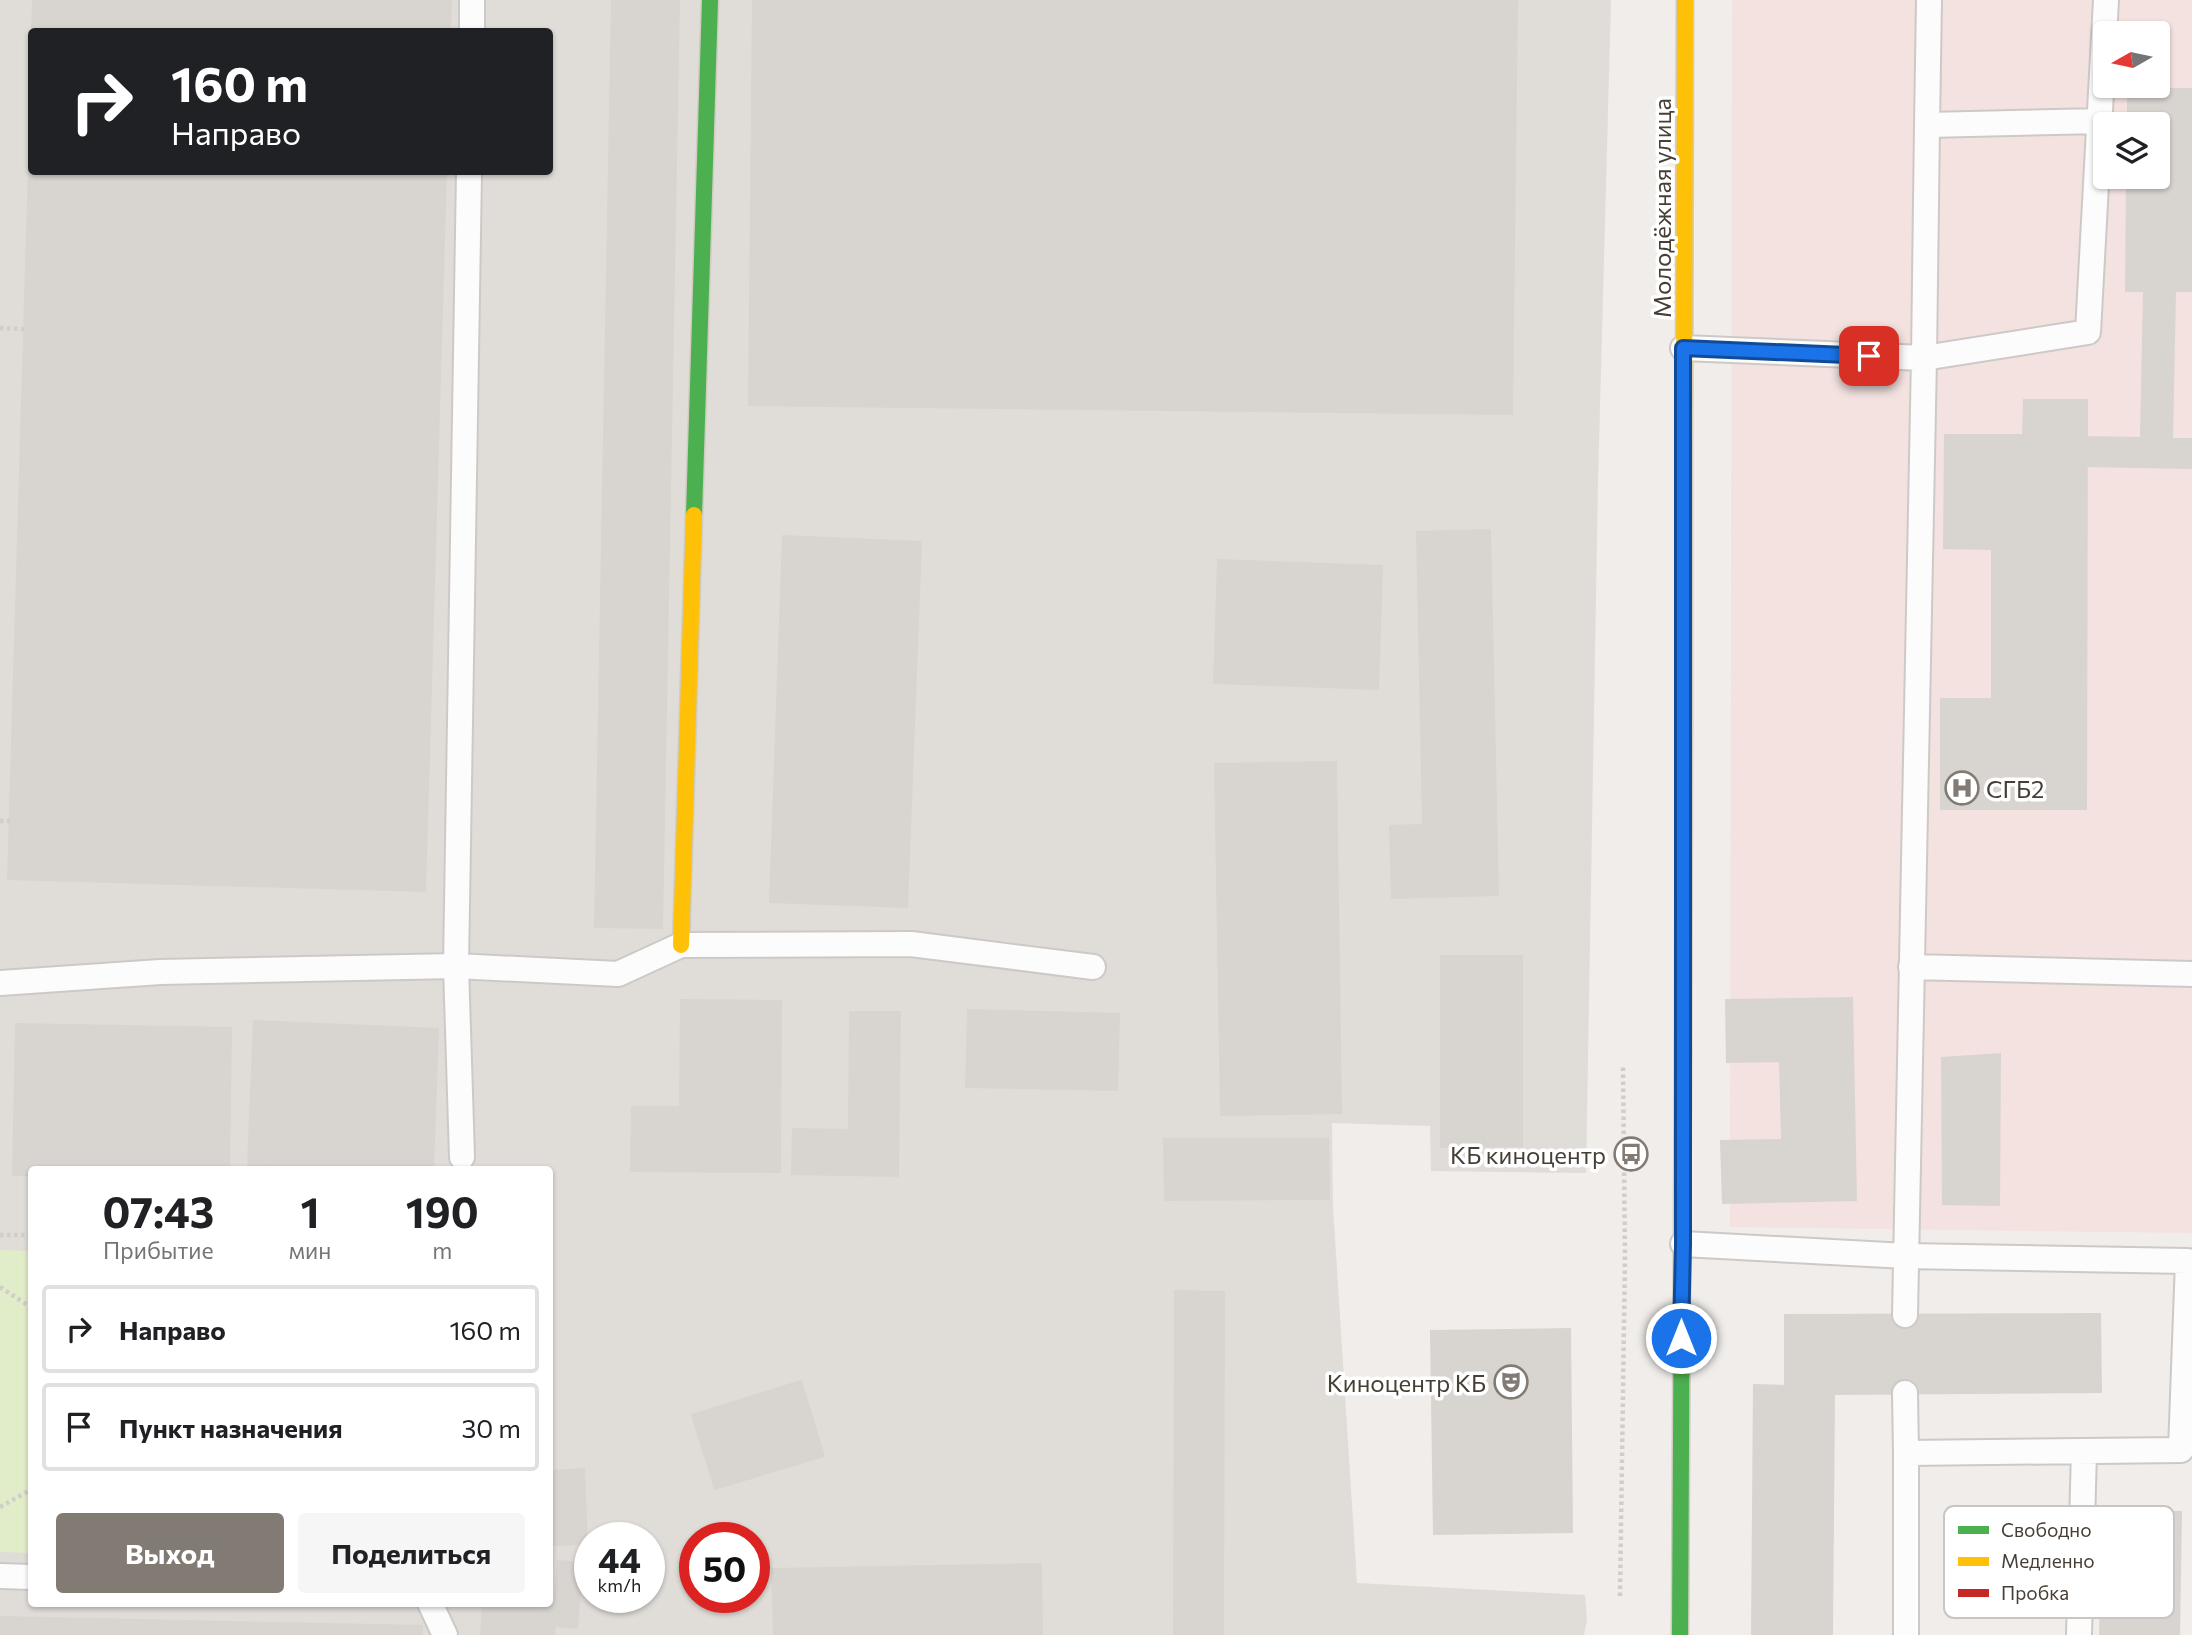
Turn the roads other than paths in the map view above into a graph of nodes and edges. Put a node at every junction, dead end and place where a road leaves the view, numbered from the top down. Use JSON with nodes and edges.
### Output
{"nodes":[{"id":1,"x":472,"y":0,"type":"edge"},
{"id":2,"x":710,"y":0,"type":"edge"},
{"id":3,"x":1685,"y":0,"type":"edge"},
{"id":4,"x":1929,"y":0,"type":"edge"},
{"id":5,"x":2106,"y":0,"type":"edge"},
{"id":6,"x":472,"y":28,"type":"edge"},
{"id":7,"x":2101,"y":112,"type":"edge"},
{"id":8,"x":2093,"y":121,"type":"edge"},
{"id":9,"x":1927,"y":125,"type":"junction"},
{"id":10,"x":469,"y":175,"type":"edge"},
{"id":11,"x":2097,"y":189,"type":"edge"},
{"id":12,"x":1683,"y":348,"type":"junction"},
{"id":13,"x":1924,"y":358,"type":"junction"},
{"id":14,"x":681,"y":945,"type":"junction"},
{"id":15,"x":456,"y":966,"type":"junction"},
{"id":16,"x":1093,"y":967,"type":"dead end"},
{"id":17,"x":1911,"y":967,"type":"junction"},
{"id":18,"x":2192,"y":974,"type":"edge"},
{"id":19,"x":0,"y":983,"type":"edge"},
{"id":20,"x":462,"y":1157,"type":"dead end"},
{"id":21,"x":1683,"y":1244,"type":"junction"},
{"id":22,"x":1906,"y":1256,"type":"junction"},
{"id":23,"x":1905,"y":1315,"type":"dead end"},
{"id":24,"x":1905,"y":1393,"type":"dead end"},
{"id":25,"x":2084,"y":1451,"type":"junction"},
{"id":26,"x":1906,"y":1453,"type":"junction"},
{"id":27,"x":2083,"y":1506,"type":"edge"},
{"id":28,"x":0,"y":1576,"type":"edge"},
{"id":29,"x":28,"y":1577,"type":"edge"},
{"id":30,"x":432,"y":1607,"type":"edge"},
{"id":31,"x":445,"y":1635,"type":"edge"},
{"id":32,"x":1680,"y":1635,"type":"edge"},
{"id":33,"x":1906,"y":1635,"type":"edge"}],
"edges":[{"from":1,"to":6,"type":"lane"},
{"from":2,"to":14,"type":"main road"},
{"from":3,"to":12,"type":"main road","name":"Молодёжная улица"},
{"from":4,"to":9,"type":"lane"},
{"from":5,"to":7,"type":"lane"},
{"from":8,"to":9,"type":"lane"},
{"from":9,"to":13,"type":"lane"},
{"from":10,"to":15,"type":"lane"},
{"from":11,"to":13,"type":"lane"},
{"from":12,"to":13,"type":"lane"},
{"from":12,"to":21,"type":"main road","name":"Молодёжная улица"},
{"from":13,"to":17,"type":"lane"},
{"from":14,"to":15,"type":"lane"},
{"from":14,"to":16,"type":"lane"},
{"from":15,"to":19,"type":"lane"},
{"from":15,"to":20,"type":"lane"},
{"from":17,"to":18,"type":"lane"},
{"from":17,"to":22,"type":"lane"},
{"from":21,"to":22,"type":"lane"},
{"from":21,"to":32,"type":"main road","name":"Молодёжная улица"},
{"from":22,"to":23,"type":"lane"},
{"from":22,"to":25,"type":"lane"},
{"from":24,"to":26,"type":"lane"},
{"from":25,"to":26,"type":"lane"},
{"from":25,"to":27,"type":"lane"},
{"from":26,"to":33,"type":"lane"},
{"from":28,"to":29,"type":"lane"},
{"from":30,"to":31,"type":"lane"}]}
